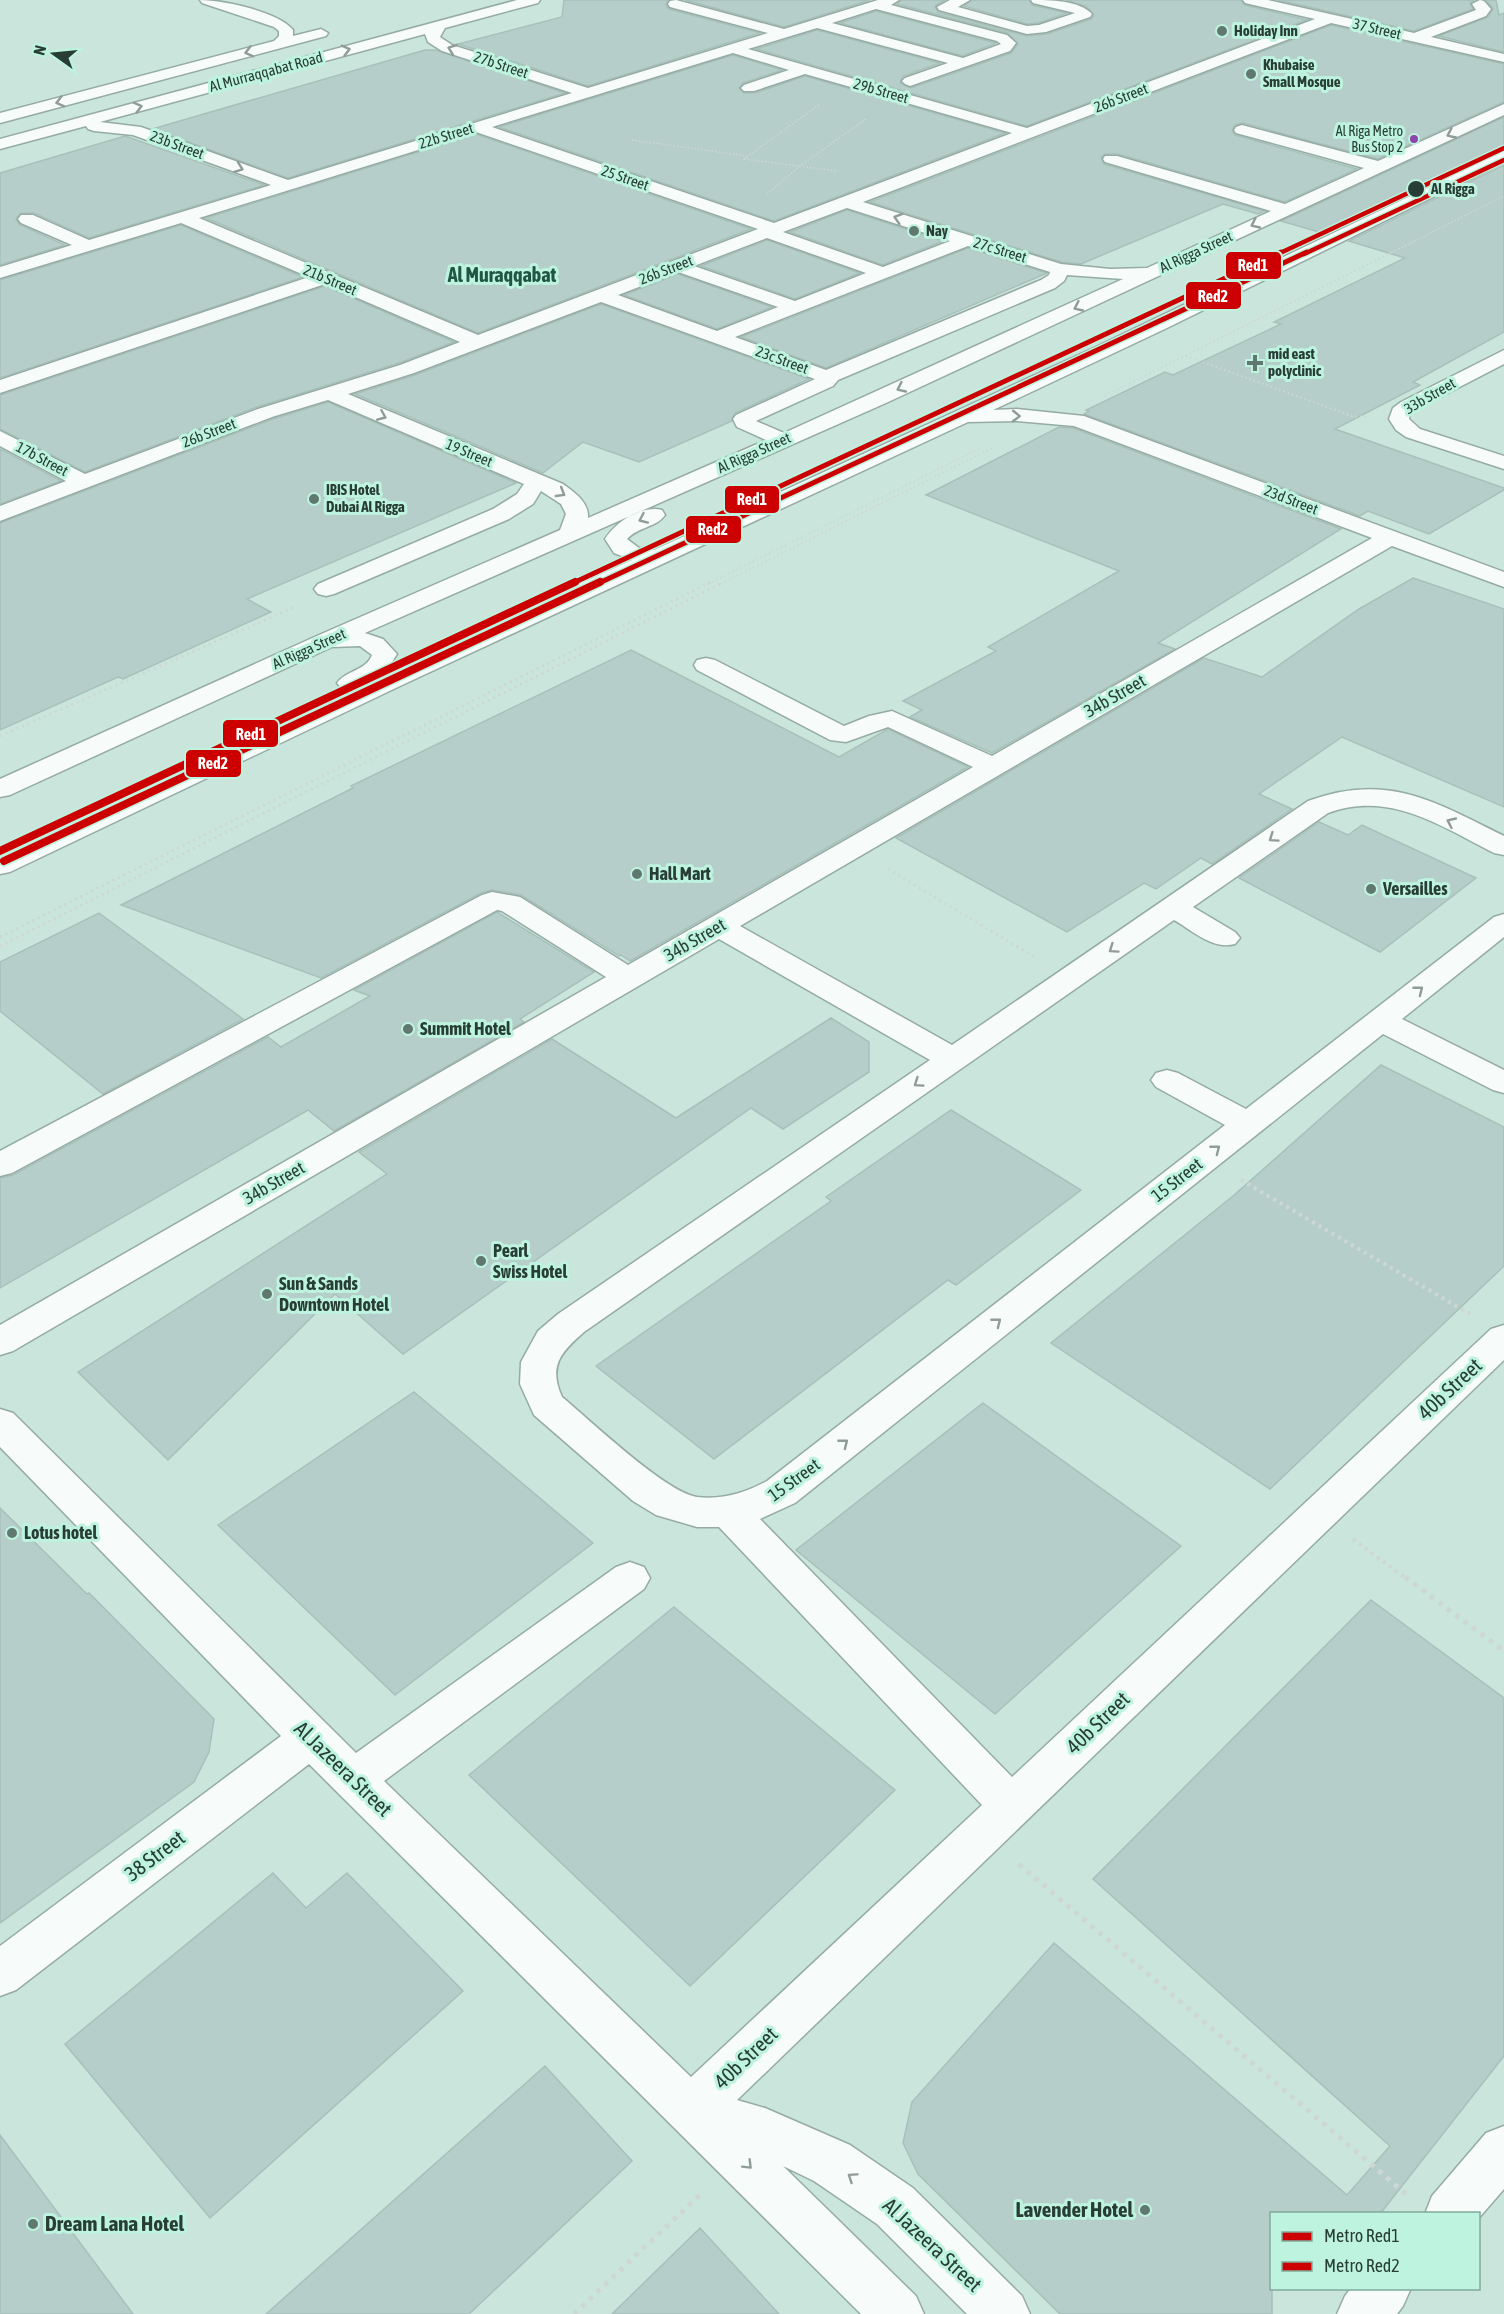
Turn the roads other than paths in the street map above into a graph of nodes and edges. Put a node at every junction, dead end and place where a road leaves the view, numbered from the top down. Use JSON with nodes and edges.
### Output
{"nodes":[{"id":1,"x":207,"y":0,"type":"edge"},
{"id":2,"x":533,"y":0,"type":"edge"},
{"id":3,"x":892,"y":0,"type":"edge"},
{"id":4,"x":963,"y":0,"type":"edge"},
{"id":5,"x":1038,"y":0,"type":"edge"},
{"id":6,"x":1250,"y":0,"type":"edge"},
{"id":7,"x":1498,"y":0,"type":"edge"},
{"id":8,"x":1463,"y":3,"type":"dead end"},
{"id":9,"x":675,"y":4,"type":"dead end"},
{"id":10,"x":1479,"y":4,"type":"junction"},
{"id":11,"x":875,"y":5,"type":"junction"},
{"id":12,"x":1330,"y":18,"type":"junction"},
{"id":13,"x":816,"y":23,"type":"junction"},
{"id":14,"x":440,"y":25,"type":"junction"},
{"id":15,"x":335,"y":30,"type":"dead end"},
{"id":16,"x":784,"y":33,"type":"junction"},
{"id":17,"x":1415,"y":38,"type":"junction"},
{"id":18,"x":279,"y":44,"type":"junction"},
{"id":19,"x":733,"y":49,"type":"junction"},
{"id":20,"x":1504,"y":58,"type":"edge"},
{"id":21,"x":963,"y":62,"type":"junction"},
{"id":22,"x":806,"y":69,"type":"junction"},
{"id":23,"x":910,"y":81,"type":"dead end"},
{"id":24,"x":749,"y":88,"type":"dead end"},
{"id":25,"x":588,"y":93,"type":"junction"},
{"id":26,"x":1504,"y":109,"type":"edge"},
{"id":27,"x":0,"y":118,"type":"edge"},
{"id":28,"x":62,"y":127,"type":"junction"},
{"id":29,"x":476,"y":127,"type":"junction"},
{"id":30,"x":1242,"y":130,"type":"dead end"},
{"id":31,"x":1028,"y":133,"type":"junction"},
{"id":32,"x":0,"y":144,"type":"edge"},
{"id":33,"x":1504,"y":156,"type":"edge"},
{"id":34,"x":1111,"y":159,"type":"dead end"},
{"id":35,"x":1380,"y":167,"type":"junction"},
{"id":36,"x":287,"y":185,"type":"junction"},
{"id":37,"x":846,"y":202,"type":"junction"},
{"id":38,"x":1287,"y":210,"type":"junction"},
{"id":39,"x":182,"y":217,"type":"junction"},
{"id":40,"x":27,"y":219,"type":"dead end"},
{"id":41,"x":770,"y":231,"type":"junction"},
{"id":42,"x":968,"y":240,"type":"junction"},
{"id":43,"x":88,"y":246,"type":"junction"},
{"id":44,"x":677,"y":266,"type":"junction"},
{"id":45,"x":1059,"y":268,"type":"junction"},
{"id":46,"x":1158,"y":269,"type":"junction"},
{"id":47,"x":0,"y":273,"type":"edge"},
{"id":48,"x":884,"y":273,"type":"junction"},
{"id":49,"x":325,"y":278,"type":"junction"},
{"id":50,"x":600,"y":295,"type":"junction"},
{"id":51,"x":795,"y":307,"type":"junction"},
{"id":52,"x":718,"y":337,"type":"junction"},
{"id":53,"x":477,"y":342,"type":"junction"},
{"id":54,"x":1504,"y":356,"type":"edge"},
{"id":55,"x":827,"y":376,"type":"junction"},
{"id":56,"x":1049,"y":376,"type":"junction"},
{"id":57,"x":0,"y":387,"type":"edge"},
{"id":58,"x":328,"y":393,"type":"junction"},
{"id":59,"x":957,"y":418,"type":"junction"},
{"id":60,"x":1077,"y":420,"type":"junction"},
{"id":61,"x":0,"y":437,"type":"edge"},
{"id":62,"x":773,"y":444,"type":"junction"},
{"id":63,"x":1504,"y":463,"type":"edge"},
{"id":64,"x":537,"y":481,"type":"junction"},
{"id":65,"x":83,"y":482,"type":"junction"},
{"id":66,"x":0,"y":514,"type":"edge"},
{"id":67,"x":1388,"y":532,"type":"junction"},
{"id":68,"x":568,"y":535,"type":"junction"},
{"id":69,"x":654,"y":557,"type":"junction"},
{"id":70,"x":1504,"y":580,"type":"edge"},
{"id":71,"x":326,"y":589,"type":"dead end"},
{"id":72,"x":328,"y":640,"type":"junction"},
{"id":73,"x":706,"y":665,"type":"dead end"},
{"id":74,"x":993,"y":767,"type":"junction"},
{"id":75,"x":174,"y":781,"type":"junction"},
{"id":76,"x":0,"y":789,"type":"edge"},
{"id":77,"x":1504,"y":847,"type":"edge"},
{"id":78,"x":0,"y":866,"type":"edge"},
{"id":79,"x":1172,"y":907,"type":"junction"},
{"id":80,"x":1504,"y":923,"type":"edge"},
{"id":81,"x":718,"y":926,"type":"junction"},
{"id":82,"x":1225,"y":938,"type":"dead end"},
{"id":83,"x":628,"y":978,"type":"junction"},
{"id":84,"x":1380,"y":1020,"type":"junction"},
{"id":85,"x":953,"y":1059,"type":"junction"},
{"id":86,"x":1167,"y":1080,"type":"dead end"},
{"id":87,"x":1504,"y":1083,"type":"edge"},
{"id":88,"x":1248,"y":1124,"type":"junction"},
{"id":89,"x":0,"y":1165,"type":"edge"},
{"id":90,"x":1489,"y":1327,"type":"edge"},
{"id":91,"x":0,"y":1342,"type":"edge"},
{"id":92,"x":0,"y":1423,"type":"edge"},
{"id":93,"x":728,"y":1512,"type":"junction"},
{"id":94,"x":630,"y":1578,"type":"dead end"},
{"id":95,"x":310,"y":1738,"type":"junction"},
{"id":96,"x":354,"y":1779,"type":"junction"},
{"id":97,"x":997,"y":1819,"type":"junction"},
{"id":98,"x":0,"y":1974,"type":"edge"},
{"id":99,"x":692,"y":2109,"type":"junction"},
{"id":100,"x":1504,"y":2151,"type":"edge"},
{"id":101,"x":1431,"y":2206,"type":"edge"},
{"id":102,"x":1384,"y":2290,"type":"edge"},
{"id":103,"x":898,"y":2314,"type":"edge"},
{"id":104,"x":1004,"y":2314,"type":"edge"},
{"id":105,"x":1363,"y":2314,"type":"edge"}],
"edges":[{"from":1,"to":18,"type":"street"},
{"from":2,"to":14,"type":"street","name":"Al Murraqqabat Road"},
{"from":3,"to":11,"type":"street","name":"22b Street"},
{"from":4,"to":5,"type":"street"},
{"from":6,"to":12,"type":"street","name":"37 Street"},
{"from":7,"to":10,"type":"street"},
{"from":8,"to":10,"type":"street"},
{"from":9,"to":16,"type":"street"},
{"from":10,"to":17,"type":"street"},
{"from":11,"to":13,"type":"street","name":"22b Street"},
{"from":11,"to":21,"type":"street"},
{"from":12,"to":17,"type":"street","name":"37 Street"},
{"from":12,"to":31,"type":"street","name":"26b Street"},
{"from":13,"to":16,"type":"street","name":"22b Street"},
{"from":13,"to":21,"type":"street"},
{"from":25,"to":14,"type":"street","name":"27b Street","one_way":true},
{"from":28,"to":14,"type":"street","name":"Al Murraqqabat Road","one_way":true},
{"from":15,"to":18,"type":"street","name":"Al Murraqqabat Road"},
{"from":16,"to":19,"type":"street","name":"22b Street"},
{"from":17,"to":20,"type":"street","name":"37 Street"},
{"from":18,"to":27,"type":"street","name":"Al Murraqqabat Road","one_way":true},
{"from":19,"to":22,"type":"street","name":"29b Street"},
{"from":19,"to":25,"type":"street","name":"22b Street"},
{"from":21,"to":23,"type":"street"},
{"from":22,"to":24,"type":"street"},
{"from":22,"to":31,"type":"street","name":"29b Street"},
{"from":25,"to":29,"type":"street","name":"22b Street"},
{"from":26,"to":35,"type":"street","name":"Al Rigga Street","one_way":true},
{"from":28,"to":32,"type":"street","name":"Al Murraqqabat Road"},
{"from":28,"to":36,"type":"street","name":"23b Street","one_way":true},
{"from":29,"to":36,"type":"street","name":"22b Street"},
{"from":29,"to":41,"type":"street","name":"25 Street"},
{"from":30,"to":35,"type":"street"},
{"from":31,"to":37,"type":"street","name":"26b Street"},
{"from":33,"to":56,"type":"street"},
{"from":34,"to":38,"type":"street"},
{"from":35,"to":38,"type":"street","name":"Al Rigga Street"},
{"from":36,"to":39,"type":"street","name":"22b Street"},
{"from":37,"to":41,"type":"street","name":"26b Street"},
{"from":42,"to":37,"type":"street","name":"27c Street","one_way":true},
{"from":38,"to":46,"type":"street","name":"Al Rigga Street","one_way":true},
{"from":39,"to":43,"type":"street","name":"22b Street"},
{"from":39,"to":49,"type":"street","name":"21b Street"},
{"from":40,"to":43,"type":"street"},
{"from":41,"to":44,"type":"street","name":"26b Street"},
{"from":41,"to":48,"type":"street","name":"25 Street"},
{"from":42,"to":45,"type":"street","name":"27c Street"},
{"from":42,"to":48,"type":"street"},
{"from":43,"to":47,"type":"street","name":"22b Street"},
{"from":44,"to":50,"type":"street","name":"26b Street"},
{"from":44,"to":51,"type":"street"},
{"from":45,"to":46,"type":"street","name":"27c Street"},
{"from":45,"to":55,"type":"street"},
{"from":46,"to":62,"type":"street","name":"Al Rigga Street","one_way":true},
{"from":48,"to":51,"type":"street"},
{"from":49,"to":53,"type":"street","name":"21b Street"},
{"from":49,"to":57,"type":"street"},
{"from":50,"to":52,"type":"street","name":"23c Street"},
{"from":50,"to":53,"type":"street","name":"26b Street"},
{"from":51,"to":52,"type":"street"},
{"from":52,"to":55,"type":"street","name":"23c Street"},
{"from":53,"to":58,"type":"street","name":"26b Street"},
{"from":54,"to":63,"type":"street","name":"33b Street"},
{"from":55,"to":62,"type":"street","name":"23c Street"},
{"from":56,"to":59,"type":"street"},
{"from":56,"to":60,"type":"street","name":"23d Street"},
{"from":58,"to":64,"type":"street","name":"19 Street","one_way":true},
{"from":58,"to":65,"type":"street","name":"26b Street"},
{"from":59,"to":60,"type":"street","name":"23d Street","one_way":true},
{"from":59,"to":69,"type":"street"},
{"from":60,"to":67,"type":"street","name":"23d Street"},
{"from":61,"to":65,"type":"street","name":"17b Street"},
{"from":62,"to":68,"type":"street","name":"Al Rigga Street"},
{"from":62,"to":69,"type":"street","one_way":true},
{"from":64,"to":68,"type":"street","name":"19 Street","one_way":true},
{"from":64,"to":71,"type":"street"},
{"from":65,"to":66,"type":"street","name":"26b Street"},
{"from":67,"to":70,"type":"street","name":"23d Street"},
{"from":67,"to":74,"type":"street","name":"34b Street"},
{"from":68,"to":72,"type":"street","name":"Al Rigga Street"},
{"from":69,"to":75,"type":"street"},
{"from":72,"to":75,"type":"street"},
{"from":72,"to":76,"type":"street","name":"Al Rigga Street"},
{"from":73,"to":74,"type":"street"},
{"from":74,"to":81,"type":"street","name":"34b Street"},
{"from":75,"to":78,"type":"street"},
{"from":77,"to":79,"type":"street","name":"15 Street","one_way":true},
{"from":79,"to":82,"type":"street"},
{"from":79,"to":85,"type":"street","name":"15 Street","one_way":true},
{"from":84,"to":80,"type":"street","name":"15 Street","one_way":true},
{"from":81,"to":83,"type":"street","name":"34b Street"},
{"from":81,"to":85,"type":"street"},
{"from":83,"to":89,"type":"street"},
{"from":83,"to":91,"type":"street","name":"34b Street"},
{"from":84,"to":87,"type":"street"},
{"from":84,"to":88,"type":"street","name":"15 Street"},
{"from":85,"to":93,"type":"street","name":"15 Street","one_way":true},
{"from":86,"to":88,"type":"street"},
{"from":93,"to":88,"type":"street","name":"15 Street","one_way":true},
{"from":90,"to":97,"type":"street","name":"40b Street"},
{"from":92,"to":95,"type":"street","name":"Al Jazeera Street"},
{"from":93,"to":97,"type":"street"},
{"from":94,"to":96,"type":"street"},
{"from":95,"to":96,"type":"street","name":"Al Jazeera Street"},
{"from":95,"to":98,"type":"street","name":"38 Street"},
{"from":96,"to":99,"type":"street","name":"Al Jazeera Street"},
{"from":97,"to":99,"type":"street","name":"40b Street"},
{"from":99,"to":103,"type":"street","name":"Al Jazeera Street","one_way":true},
{"from":104,"to":99,"type":"street","name":"Al Jazeera Street","one_way":true},
{"from":100,"to":101,"type":"street"},
{"from":102,"to":105,"type":"street"}]}
